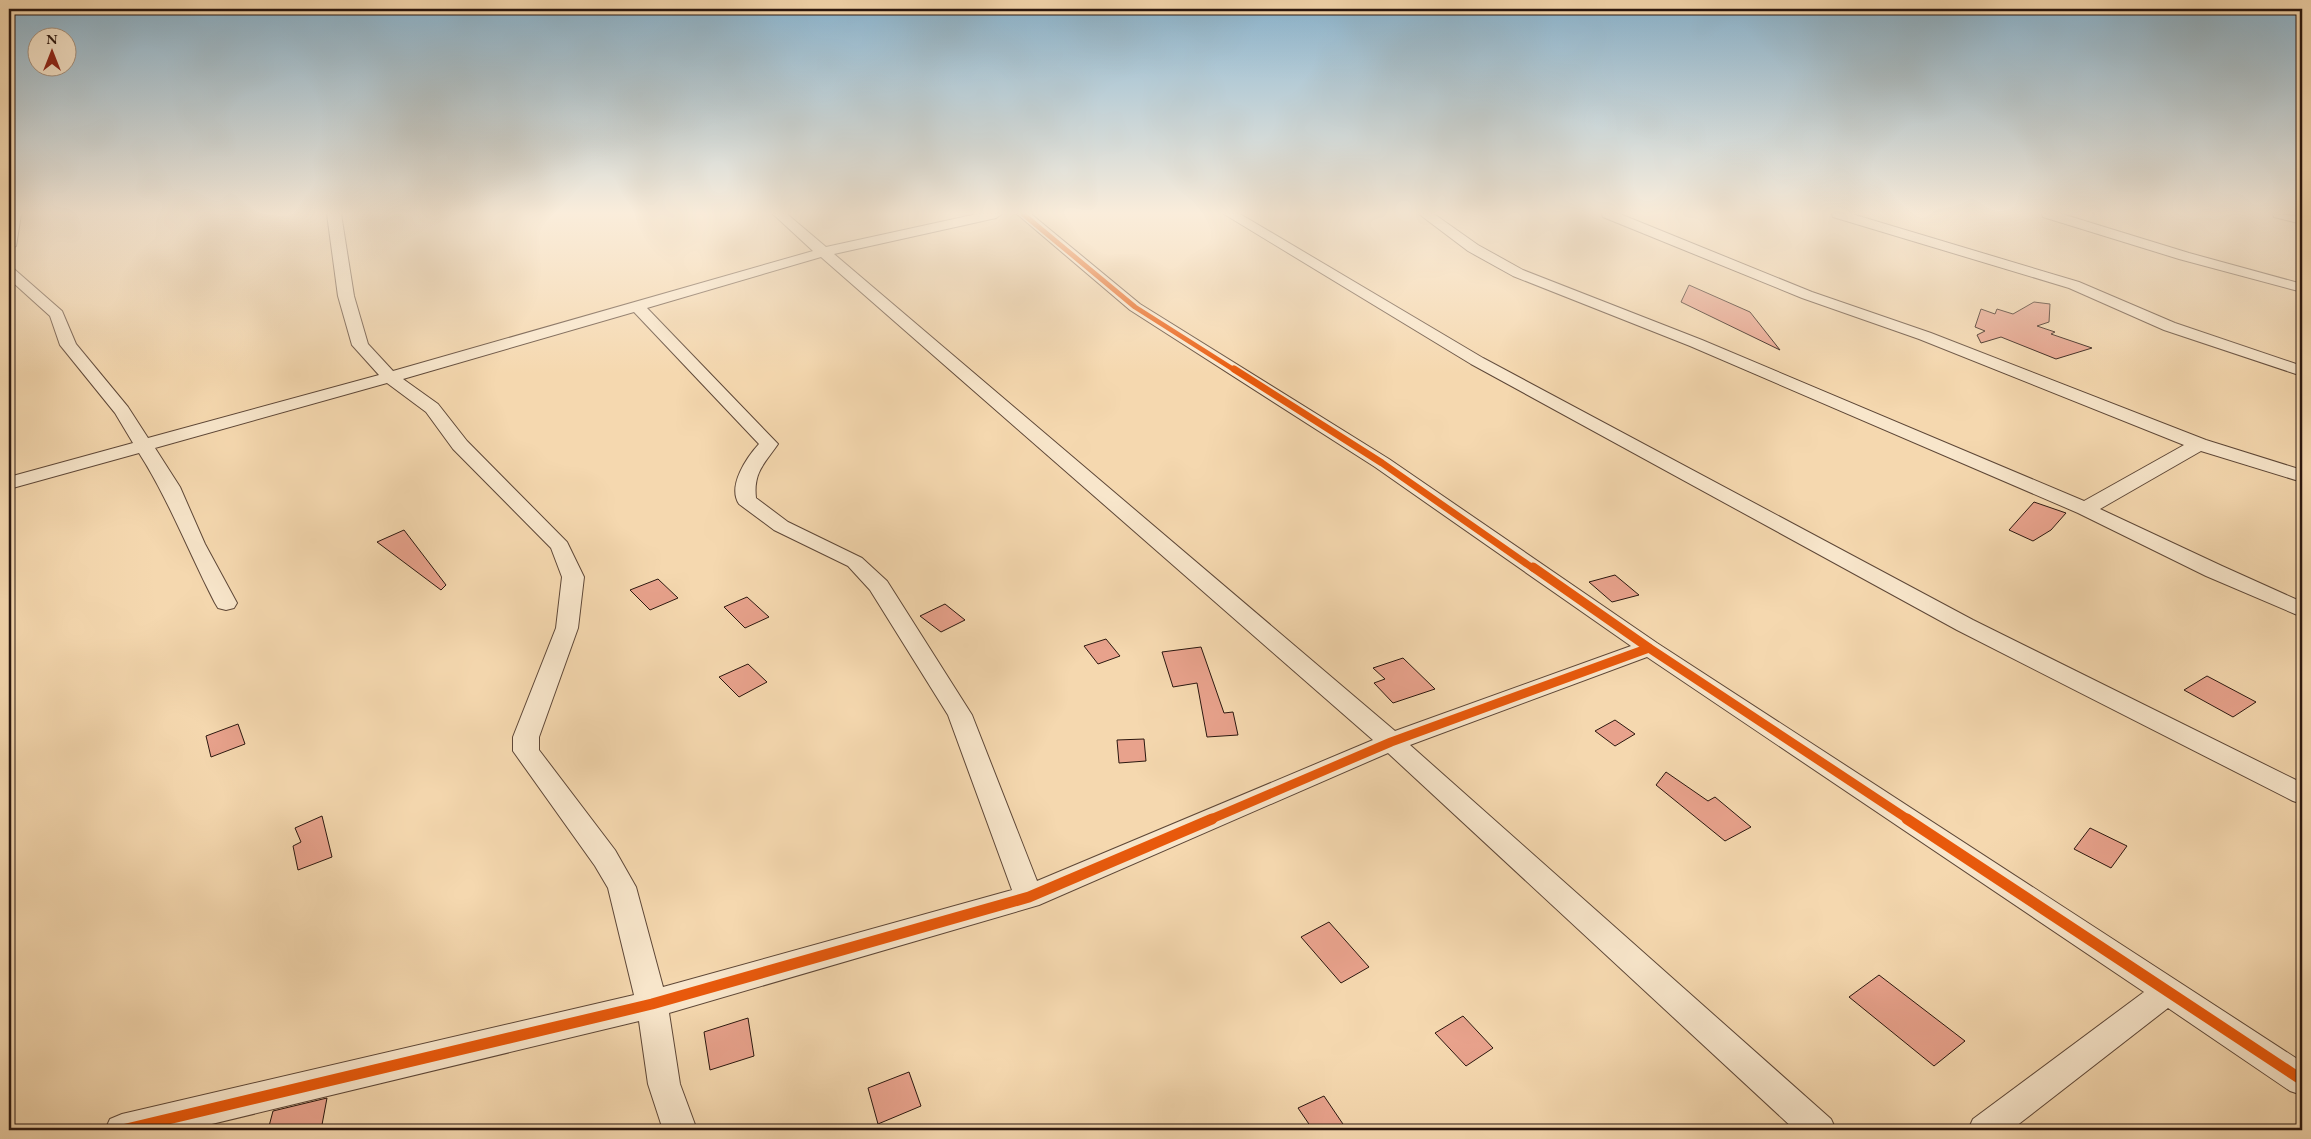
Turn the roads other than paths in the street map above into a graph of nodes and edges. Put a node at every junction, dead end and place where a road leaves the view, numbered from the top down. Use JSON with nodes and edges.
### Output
{"nodes":[{"id":1,"x":342,"y":267,"type":"edge"},
{"id":2,"x":772,"y":267,"type":"edge"},
{"id":3,"x":842,"y":267,"type":"edge"},
{"id":4,"x":1087,"y":267,"type":"edge"},
{"id":5,"x":1320,"y":267,"type":"edge"},
{"id":6,"x":1507,"y":267,"type":"edge"},
{"id":7,"x":1741,"y":267,"type":"edge"},
{"id":8,"x":2015,"y":267,"type":"edge"},
{"id":9,"x":2225,"y":267,"type":"edge"},
{"id":10,"x":9,"y":272,"type":"edge"},
{"id":11,"x":2302,"y":288,"type":"edge"},
{"id":12,"x":637,"y":306,"type":"junction"},
{"id":13,"x":2302,"y":371,"type":"edge"},
{"id":14,"x":390,"y":377,"type":"junction"},
{"id":15,"x":2199,"y":444,"type":"junction"},
{"id":16,"x":143,"y":446,"type":"junction"},
{"id":17,"x":2302,"y":476,"type":"edge"},
{"id":18,"x":9,"y":483,"type":"edge"},
{"id":19,"x":2085,"y":510,"type":"junction"},
{"id":20,"x":226,"y":603,"type":"dead end"},
{"id":21,"x":2302,"y":610,"type":"edge"},
{"id":22,"x":1649,"y":648,"type":"junction"},
{"id":23,"x":1391,"y":742,"type":"junction"},
{"id":24,"x":2302,"y":794,"type":"edge"},
{"id":25,"x":1029,"y":897,"type":"junction"},
{"id":26,"x":2168,"y":991,"type":"junction"},
{"id":27,"x":652,"y":1004,"type":"junction"},
{"id":28,"x":2302,"y":1080,"type":"edge"},
{"id":29,"x":158,"y":1126,"type":"edge"},
{"id":30,"x":122,"y":1130,"type":"edge"},
{"id":31,"x":680,"y":1130,"type":"edge"},
{"id":32,"x":1819,"y":1130,"type":"edge"},
{"id":33,"x":1985,"y":1130,"type":"edge"}],
"edges":[{"from":1,"to":14,"type":"street"},
{"from":2,"to":12,"type":"street"},
{"from":3,"to":23,"type":"street"},
{"from":4,"to":22,"type":"street"},
{"from":5,"to":24,"type":"street"},
{"from":6,"to":19,"type":"street"},
{"from":7,"to":15,"type":"street"},
{"from":8,"to":13,"type":"street"},
{"from":9,"to":11,"type":"street"},
{"from":10,"to":16,"type":"street"},
{"from":12,"to":14,"type":"street"},
{"from":12,"to":25,"type":"street"},
{"from":14,"to":16,"type":"street"},
{"from":14,"to":27,"type":"street"},
{"from":15,"to":17,"type":"street"},
{"from":15,"to":19,"type":"street"},
{"from":16,"to":18,"type":"street"},
{"from":16,"to":20,"type":"street"},
{"from":19,"to":21,"type":"street"},
{"from":22,"to":23,"type":"street"},
{"from":22,"to":26,"type":"street"},
{"from":23,"to":25,"type":"street"},
{"from":23,"to":32,"type":"street"},
{"from":25,"to":27,"type":"street"},
{"from":26,"to":28,"type":"street"},
{"from":26,"to":33,"type":"street"},
{"from":27,"to":29,"type":"street"},
{"from":27,"to":31,"type":"street"},
{"from":29,"to":30,"type":"street"}]}
